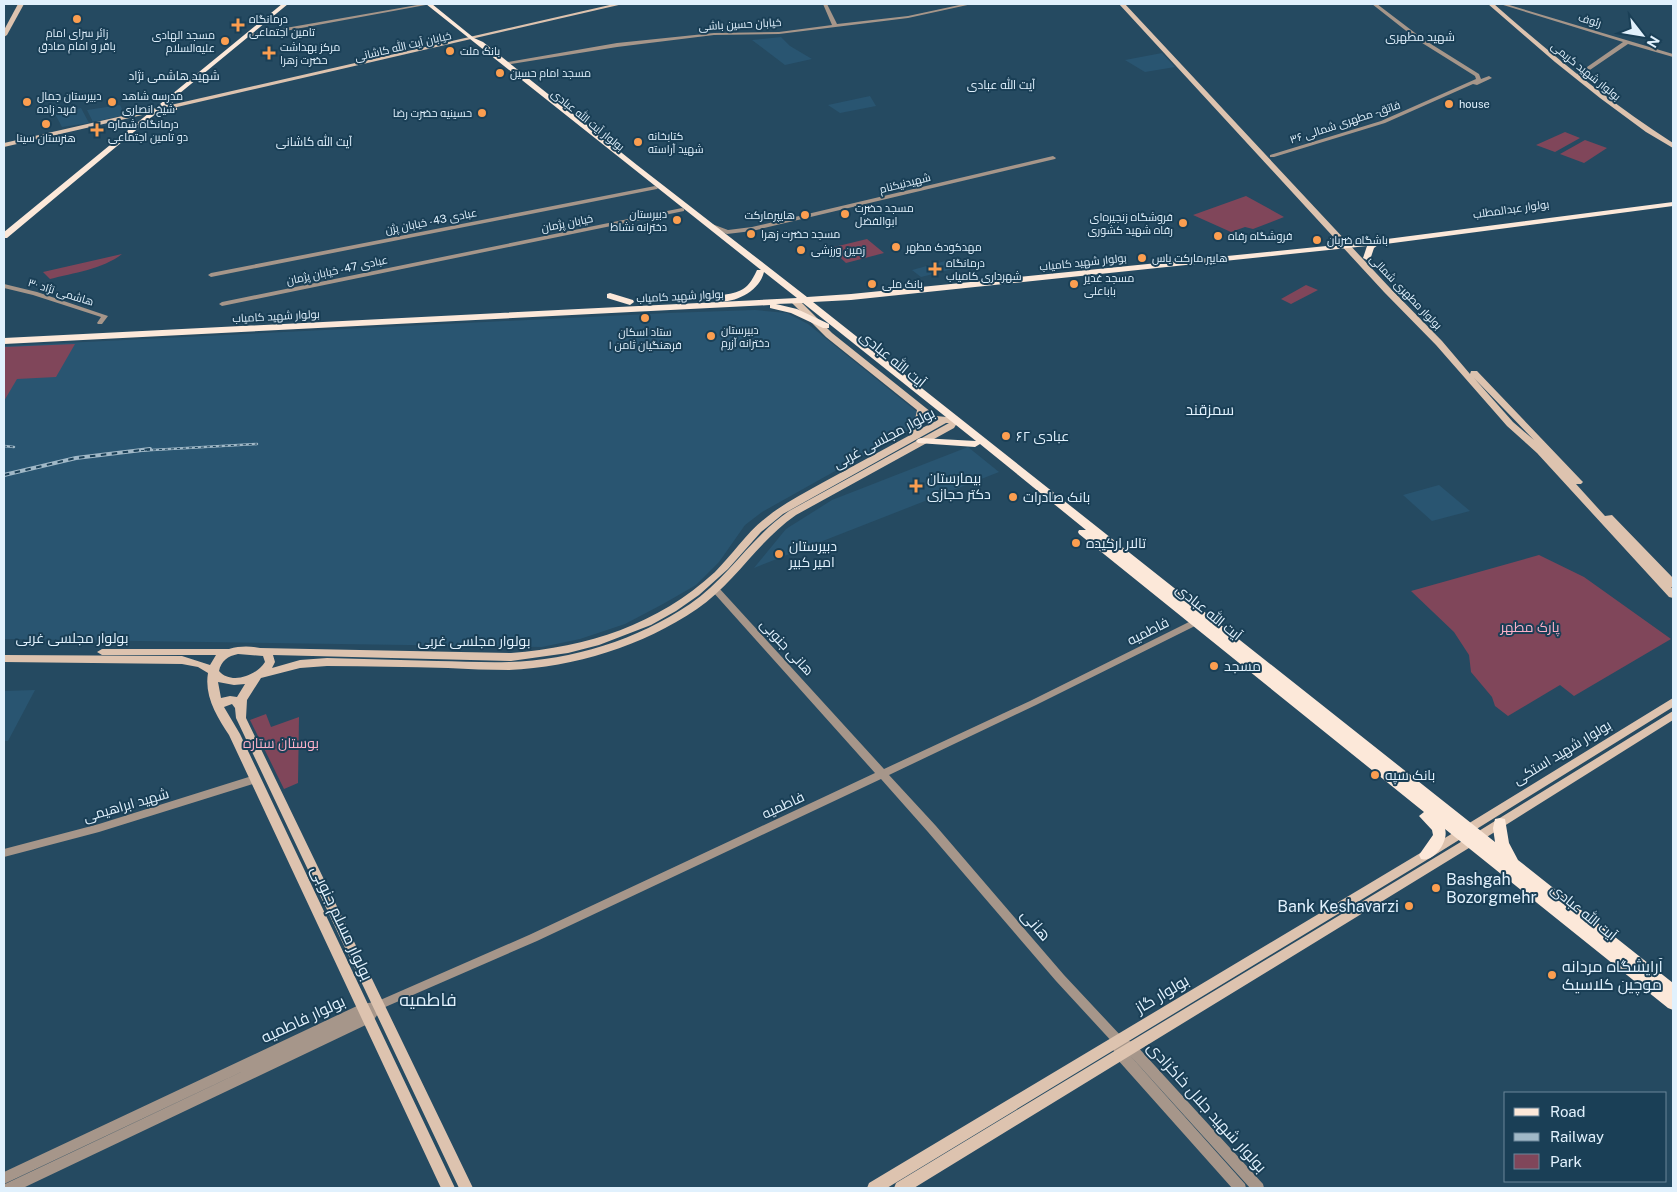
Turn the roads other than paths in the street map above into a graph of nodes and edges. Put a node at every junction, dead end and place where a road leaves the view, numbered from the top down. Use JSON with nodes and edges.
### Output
{"nodes":[{"id":1,"x":16,"y":4,"type":"edge"},
{"id":2,"x":21,"y":4,"type":"edge"},
{"id":3,"x":289,"y":4,"type":"edge"},
{"id":4,"x":429,"y":4,"type":"edge"},
{"id":5,"x":620,"y":4,"type":"edge"},
{"id":6,"x":627,"y":4,"type":"edge"},
{"id":7,"x":825,"y":4,"type":"edge"},
{"id":8,"x":970,"y":4,"type":"edge"},
{"id":9,"x":1122,"y":4,"type":"edge"},
{"id":10,"x":1374,"y":4,"type":"edge"},
{"id":11,"x":1491,"y":4,"type":"edge"},
{"id":12,"x":1497,"y":4,"type":"edge"},
{"id":13,"x":1502,"y":4,"type":"edge"},
{"id":14,"x":282,"y":5,"type":"edge"},
{"id":15,"x":1129,"y":7,"type":"edge"},
{"id":16,"x":4,"y":26,"type":"edge"},
{"id":17,"x":835,"y":26,"type":"junction"},
{"id":18,"x":247,"y":34,"type":"junction"},
{"id":19,"x":4,"y":35,"type":"edge"},
{"id":20,"x":473,"y":40,"type":"junction"},
{"id":21,"x":1627,"y":42,"type":"junction"},
{"id":22,"x":1673,"y":56,"type":"edge"},
{"id":23,"x":505,"y":63,"type":"junction"},
{"id":24,"x":1481,"y":74,"type":"junction"},
{"id":25,"x":1579,"y":75,"type":"junction"},
{"id":26,"x":1489,"y":78,"type":"joint"},
{"id":27,"x":1452,"y":93,"type":"junction"},
{"id":28,"x":170,"y":98,"type":"junction"},
{"id":29,"x":170,"y":109,"type":"junction"},
{"id":30,"x":145,"y":116,"type":"junction"},
{"id":31,"x":1247,"y":134,"type":"junction"},
{"id":32,"x":1673,"y":142,"type":"edge"},
{"id":33,"x":4,"y":146,"type":"edge"},
{"id":34,"x":1673,"y":146,"type":"edge"},
{"id":35,"x":1272,"y":156,"type":"junction"},
{"id":36,"x":1054,"y":158,"type":"dead end"},
{"id":37,"x":953,"y":181,"type":"joint"},
{"id":38,"x":655,"y":188,"type":"junction"},
{"id":39,"x":1304,"y":195,"type":"junction"},
{"id":40,"x":1673,"y":199,"type":"edge"},
{"id":41,"x":1673,"y":204,"type":"edge"},
{"id":42,"x":682,"y":210,"type":"junction"},
{"id":43,"x":709,"y":225,"type":"junction"},
{"id":44,"x":752,"y":229,"type":"junction"},
{"id":45,"x":4,"y":236,"type":"edge"},
{"id":46,"x":720,"y":237,"type":"junction"},
{"id":47,"x":4,"y":242,"type":"edge"},
{"id":48,"x":1374,"y":243,"type":"junction"},
{"id":49,"x":1349,"y":244,"type":"junction"},
{"id":50,"x":1263,"y":252,"type":"junction"},
{"id":51,"x":455,"y":256,"type":"joint"},
{"id":52,"x":1367,"y":258,"type":"junction"},
{"id":53,"x":760,"y":272,"type":"junction"},
{"id":54,"x":211,"y":275,"type":"dead end"},
{"id":55,"x":4,"y":286,"type":"edge"},
{"id":56,"x":610,"y":296,"type":"dead end"},
{"id":57,"x":851,"y":296,"type":"junction"},
{"id":58,"x":796,"y":298,"type":"junction"},
{"id":59,"x":718,"y":299,"type":"junction"},
{"id":60,"x":630,"y":302,"type":"junction"},
{"id":61,"x":222,"y":304,"type":"dead end"},
{"id":62,"x":754,"y":304,"type":"junction"},
{"id":63,"x":812,"y":318,"type":"junction"},
{"id":64,"x":386,"y":319,"type":"junction"},
{"id":65,"x":827,"y":322,"type":"junction"},
{"id":66,"x":100,"y":323,"type":"dead end"},
{"id":67,"x":4,"y":335,"type":"edge"},
{"id":68,"x":4,"y":341,"type":"edge"},
{"id":69,"x":921,"y":410,"type":"junction"},
{"id":70,"x":950,"y":422,"type":"junction"},
{"id":71,"x":919,"y":438,"type":"junction"},
{"id":72,"x":975,"y":444,"type":"junction"},
{"id":73,"x":1673,"y":584,"type":"edge"},
{"id":74,"x":716,"y":590,"type":"junction"},
{"id":75,"x":1673,"y":595,"type":"edge"},
{"id":76,"x":1196,"y":622,"type":"junction"},
{"id":77,"x":256,"y":650,"type":"junction"},
{"id":78,"x":4,"y":651,"type":"edge"},
{"id":79,"x":231,"y":652,"type":"junction"},
{"id":80,"x":4,"y":658,"type":"edge"},
{"id":81,"x":214,"y":672,"type":"junction"},
{"id":82,"x":258,"y":675,"type":"junction"},
{"id":83,"x":1673,"y":702,"type":"edge"},
{"id":84,"x":239,"y":705,"type":"junction"},
{"id":85,"x":218,"y":707,"type":"junction"},
{"id":86,"x":1673,"y":715,"type":"edge"},
{"id":87,"x":883,"y":774,"type":"junction"},
{"id":88,"x":255,"y":779,"type":"junction"},
{"id":89,"x":1412,"y":797,"type":"junction"},
{"id":90,"x":1500,"y":823,"type":"junction"},
{"id":91,"x":1469,"y":835,"type":"junction"},
{"id":92,"x":4,"y":853,"type":"edge"},
{"id":93,"x":1426,"y":855,"type":"junction"},
{"id":94,"x":1517,"y":868,"type":"junction"},
{"id":95,"x":1673,"y":992,"type":"edge"},
{"id":96,"x":1673,"y":1004,"type":"edge"},
{"id":97,"x":379,"y":1006,"type":"junction"},
{"id":98,"x":365,"y":1013,"type":"junction"},
{"id":99,"x":1123,"y":1048,"type":"junction"},
{"id":100,"x":451,"y":1158,"type":"junction"},
{"id":101,"x":439,"y":1169,"type":"junction"},
{"id":102,"x":4,"y":1178,"type":"edge"},
{"id":103,"x":10,"y":1188,"type":"edge"},
{"id":104,"x":448,"y":1188,"type":"edge"},
{"id":105,"x":466,"y":1188,"type":"edge"},
{"id":106,"x":874,"y":1188,"type":"edge"},
{"id":107,"x":901,"y":1188,"type":"edge"},
{"id":108,"x":1240,"y":1188,"type":"edge"},
{"id":109,"x":1258,"y":1188,"type":"edge"}],
"edges":[{"from":1,"to":16,"type":"main road"},
{"from":2,"to":19,"type":"main road"},
{"from":3,"to":14,"type":"main road"},
{"from":4,"to":18,"type":"street"},
{"from":4,"to":20,"type":"main road"},
{"from":5,"to":20,"type":"main road"},
{"from":6,"to":20,"type":"main road","name":"خیابان آیت الله کاشانی"},
{"from":7,"to":17,"type":"street"},
{"from":8,"to":17,"type":"street","name":"خیابان حسین باشی"},
{"from":9,"to":15,"type":"main road","name":"بولوار مطهری شمالی"},
{"from":10,"to":24,"type":"street"},
{"from":11,"to":34,"type":"main road","name":"بولوار شهید کریمی"},
{"from":12,"to":25,"type":"main road","name":"بولوار شهید کریمی"},
{"from":13,"to":21,"type":"street","name":"رئوف"},
{"from":14,"to":18,"type":"main road"},
{"from":15,"to":31,"type":"main road","name":"بولوار مطهری شمالی"},
{"from":17,"to":23,"type":"street","name":"خیابان حسین باشی"},
{"from":18,"to":28,"type":"main road"},
{"from":20,"to":23,"type":"main road","name":"بولوار آیت الله عبادی"},
{"from":20,"to":29,"type":"main road","name":"خیابان آیت الله کاشانی"},
{"from":20,"to":38,"type":"main road","name":"بولوار آیت الله عبادی"},
{"from":21,"to":22,"type":"street","name":"رئوف"},
{"from":21,"to":25,"type":"street"},
{"from":23,"to":43,"type":"main road","name":"بولوار آیت الله عبادی"},
{"from":24,"to":26,"type":"street"},
{"from":24,"to":27,"type":"street"},
{"from":25,"to":32,"type":"main road","name":"بولوار شهید کریمی"},
{"from":26,"to":27,"type":"street"},
{"from":27,"to":35,"type":"street","name":"فاتق - مطهری شمالی ۳۶"},
{"from":28,"to":29,"type":"main road"},
{"from":28,"to":30,"type":"main road"},
{"from":29,"to":30,"type":"main road","name":"خیابان آیت الله کاشانی"},
{"from":30,"to":33,"type":"main road","name":"خیابان آیت الله کاشانی"},
{"from":30,"to":33,"type":"main road","name":"خیابان آیت الله کاشانی"},
{"from":30,"to":45,"type":"main road"},
{"from":30,"to":47,"type":"main road"},
{"from":31,"to":35,"type":"main road","name":"بولوار مطهری شمالی"},
{"from":31,"to":39,"type":"main road","name":"بولوار مطهری شمالی"},
{"from":35,"to":39,"type":"main road","name":"بولوار مطهری شمالی"},
{"from":36,"to":37,"type":"street"},
{"from":37,"to":44,"type":"street","name":"شهیدنیکنام"},
{"from":38,"to":42,"type":"main road","name":"بولوار آیت الله عبادی"},
{"from":38,"to":54,"type":"street","name":"عبادی 43 - خیابان پژن"},
{"from":39,"to":49,"type":"main road","name":"بولوار مطهری شمالی"},
{"from":40,"to":49,"type":"main road","name":"بولوار عبدالمطلب"},
{"from":41,"to":48,"type":"main road","name":"بولوار عبدالمطلب"},
{"from":42,"to":46,"type":"main road","name":"بولوار آیت الله عبادی"},
{"from":42,"to":51,"type":"street","name":"خیابان پژمان"},
{"from":43,"to":44,"type":"street"},
{"from":43,"to":46,"type":"main road","name":"بولوار آیت الله عبادی"},
{"from":44,"to":46,"type":"street"},
{"from":46,"to":53,"type":"main road","name":"بولوار آیت الله عبادی"},
{"from":46,"to":58,"type":"main road","name":"بولوار آیت الله عبادی"},
{"from":48,"to":49,"type":"main road","name":"بولوار عبدالمطلب"},
{"from":48,"to":52,"type":"main road"},
{"from":49,"to":50,"type":"main road","name":"بولوار شهید کامیاب"},
{"from":49,"to":52,"type":"main road","name":"بولوار مطهری شمالی"},
{"from":49,"to":75,"type":"main road","name":"بولوار مطهری شمالی"},
{"from":50,"to":57,"type":"main road","name":"بولوار شهید کامیاب"},
{"from":50,"to":58,"type":"main road","name":"بولوار شهید کامیاب"},
{"from":51,"to":61,"type":"street","name":"عبادی 47 - خیابان پژمان"},
{"from":52,"to":73,"type":"main road","name":"بولوار مطهری شمالی"},
{"from":53,"to":58,"type":"main road","name":"بولوار آیت الله عبادی"},
{"from":53,"to":59,"type":"main road"},
{"from":55,"to":66,"type":"street","name":"هاشمی نژاد ۳۰"},
{"from":56,"to":60,"type":"main road"},
{"from":57,"to":58,"type":"main road","name":"بولوار شهید کامیاب"},
{"from":57,"to":65,"type":"main road"},
{"from":58,"to":59,"type":"main road","name":"بولوار شهید کامیاب"},
{"from":58,"to":62,"type":"main road","name":"بولوار شهید کامیاب"},
{"from":58,"to":63,"type":"main road","name":"بولوار آیت الله عبادی"},
{"from":58,"to":65,"type":"main road","name":"آیت الله عبادی"},
{"from":59,"to":60,"type":"main road","name":"بولوار شهید کامیاب"},
{"from":60,"to":64,"type":"main road","name":"بولوار شهید کامیاب"},
{"from":62,"to":63,"type":"main road"},
{"from":62,"to":64,"type":"main road","name":"بولوار شهید کامیاب"},
{"from":63,"to":65,"type":"main road"},
{"from":63,"to":69,"type":"main road","name":"بولوار آیت الله عبادی"},
{"from":64,"to":67,"type":"main road","name":"بولوار شهید کامیاب"},
{"from":64,"to":68,"type":"main road","name":"بولوار شهید کامیاب"},
{"from":65,"to":70,"type":"main road","name":"آیت الله عبادی"},
{"from":69,"to":70,"type":"main road","name":"بولوار آیت الله عبادی"},
{"from":69,"to":71,"type":"main road"},
{"from":70,"to":71,"type":"main road","name":"بولوار مجلسی غربی"},
{"from":70,"to":72,"type":"main road","name":"آیت الله عبادی"},
{"from":70,"to":91,"type":"main road","name":"آیت الله عبادی"},
{"from":71,"to":72,"type":"main road"},
{"from":71,"to":74,"type":"main road","name":"بولوار مجلسی غربی"},
{"from":71,"to":77,"type":"main road","name":"بولوار مجلسی غربی"},
{"from":72,"to":76,"type":"main road","name":"آیت الله عبادی"},
{"from":74,"to":82,"type":"main road","name":"بولوار مجلسی غربی"},
{"from":74,"to":87,"type":"street","name":"هانی جنوبی"},
{"from":76,"to":87,"type":"street","name":"فاطمیه"},
{"from":76,"to":89,"type":"main road","name":"آیت الله عبادی"},
{"from":77,"to":79,"type":"main road","name":"بولوار مجلسی غربی"},
{"from":77,"to":82,"type":"main road"},
{"from":78,"to":79,"type":"main road","name":"بولوار مجلسی غربی"},
{"from":79,"to":81,"type":"main road"},
{"from":80,"to":81,"type":"main road","name":"بولوار مجلسی غربی"},
{"from":81,"to":82,"type":"main road","name":"بولوار مجلسی غربی"},
{"from":81,"to":85,"type":"main road","name":"بولوار مسلم جنوبی"},
{"from":82,"to":84,"type":"main road"},
{"from":83,"to":91,"type":"main road","name":"بولوار شهید استکی"},
{"from":84,"to":85,"type":"main road"},
{"from":84,"to":97,"type":"main road","name":"بولوار مسلم جنوبی"},
{"from":85,"to":88,"type":"main road","name":"بولوار مسلم جنوبی"},
{"from":86,"to":90,"type":"main road","name":"بولوار شهید استکی"},
{"from":87,"to":97,"type":"street","name":"فاطمیه"},
{"from":87,"to":99,"type":"street","name":"هانی"},
{"from":88,"to":92,"type":"street","name":"شهید ابراهیمی"},
{"from":88,"to":98,"type":"main road","name":"بولوار مسلم جنوبی"},
{"from":89,"to":91,"type":"main road","name":"آیت الله عبادی"},
{"from":89,"to":93,"type":"main road"},
{"from":90,"to":91,"type":"main road","name":"بولوار شهید استکی"},
{"from":90,"to":94,"type":"main road"},
{"from":91,"to":93,"type":"main road","name":"بولوار گاز"},
{"from":91,"to":94,"type":"main road","name":"آیت الله عبادی"},
{"from":91,"to":96,"type":"main road","name":"آیت الله عبادی"},
{"from":91,"to":99,"type":"main road","name":"بولوار گاز"},
{"from":93,"to":99,"type":"main road","name":"بولوار گاز"},
{"from":94,"to":95,"type":"main road","name":"آیت الله عبادی"},
{"from":97,"to":98,"type":"street","name":"بولوار فاطمیه"},
{"from":97,"to":100,"type":"main road","name":"بولوار مسلم جنوبی"},
{"from":98,"to":101,"type":"main road","name":"بولوار مسلم جنوبی"},
{"from":98,"to":102,"type":"street","name":"بولوار فاطمیه"},
{"from":98,"to":103,"type":"street","name":"بولوار فاطمیه"},
{"from":99,"to":106,"type":"main road","name":"بولوار گاز"},
{"from":99,"to":107,"type":"main road","name":"بولوار گاز"},
{"from":99,"to":108,"type":"street"},
{"from":99,"to":109,"type":"street","name":"بولوار شهید جلال خاکزادی"},
{"from":100,"to":101,"type":"main road"},
{"from":100,"to":105,"type":"main road","name":"بولوار مسلم جنوبی"},
{"from":101,"to":104,"type":"main road","name":"بولوار مسلم جنوبی"}]}
